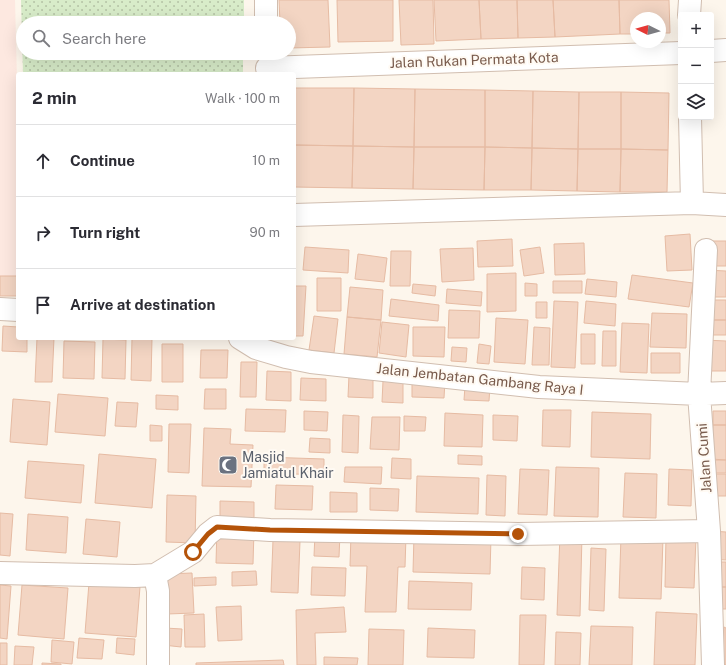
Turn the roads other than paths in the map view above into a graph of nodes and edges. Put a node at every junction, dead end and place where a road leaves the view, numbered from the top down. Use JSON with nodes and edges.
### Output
{"nodes":[{"id":1,"x":266,"y":0,"type":"edge"},
{"id":2,"x":690,"y":0,"type":"edge"},
{"id":3,"x":689,"y":12,"type":"edge"},
{"id":4,"x":266,"y":16,"type":"edge"},
{"id":5,"x":726,"y":50,"type":"edge"},
{"id":6,"x":714,"y":51,"type":"edge"},
{"id":7,"x":678,"y":52,"type":"edge"},
{"id":8,"x":267,"y":65,"type":"edge"},
{"id":9,"x":690,"y":120,"type":"edge"},
{"id":10,"x":692,"y":203,"type":"junction"},
{"id":11,"x":726,"y":205,"type":"edge"},
{"id":12,"x":296,"y":215,"type":"edge"},
{"id":13,"x":706,"y":250,"type":"dead end"},
{"id":14,"x":0,"y":309,"type":"edge"},
{"id":15,"x":16,"y":310,"type":"edge"},
{"id":16,"x":243,"y":340,"type":"edge"},
{"id":17,"x":726,"y":393,"type":"edge"},
{"id":18,"x":699,"y":394,"type":"junction"},
{"id":19,"x":708,"y":531,"type":"junction"},
{"id":20,"x":0,"y":573,"type":"edge"},
{"id":21,"x":155,"y":575,"type":"junction"},
{"id":22,"x":158,"y":665,"type":"edge"},
{"id":23,"x":713,"y":665,"type":"edge"}],
"edges":[{"from":1,"to":4,"type":"street"},
{"from":2,"to":3,"type":"street"},
{"from":5,"to":6,"type":"street"},
{"from":7,"to":8,"type":"street","name":"Jalan Rukan Permata Kota"},
{"from":9,"to":10,"type":"street"},
{"from":10,"to":11,"type":"street"},
{"from":10,"to":12,"type":"street"},
{"from":13,"to":18,"type":"street","name":"Jalan Cumi"},
{"from":14,"to":15,"type":"street"},
{"from":16,"to":18,"type":"street","name":"Jalan Jembatan Gambang Raya I"},
{"from":17,"to":18,"type":"street","name":"Jalan Jembatan Gambang Raya I"},
{"from":18,"to":19,"type":"street","name":"Jalan Cumi"},
{"from":19,"to":21,"type":"street"},
{"from":19,"to":23,"type":"street","name":"Jalan Cumi"},
{"from":20,"to":21,"type":"street"},
{"from":21,"to":22,"type":"street"}]}
